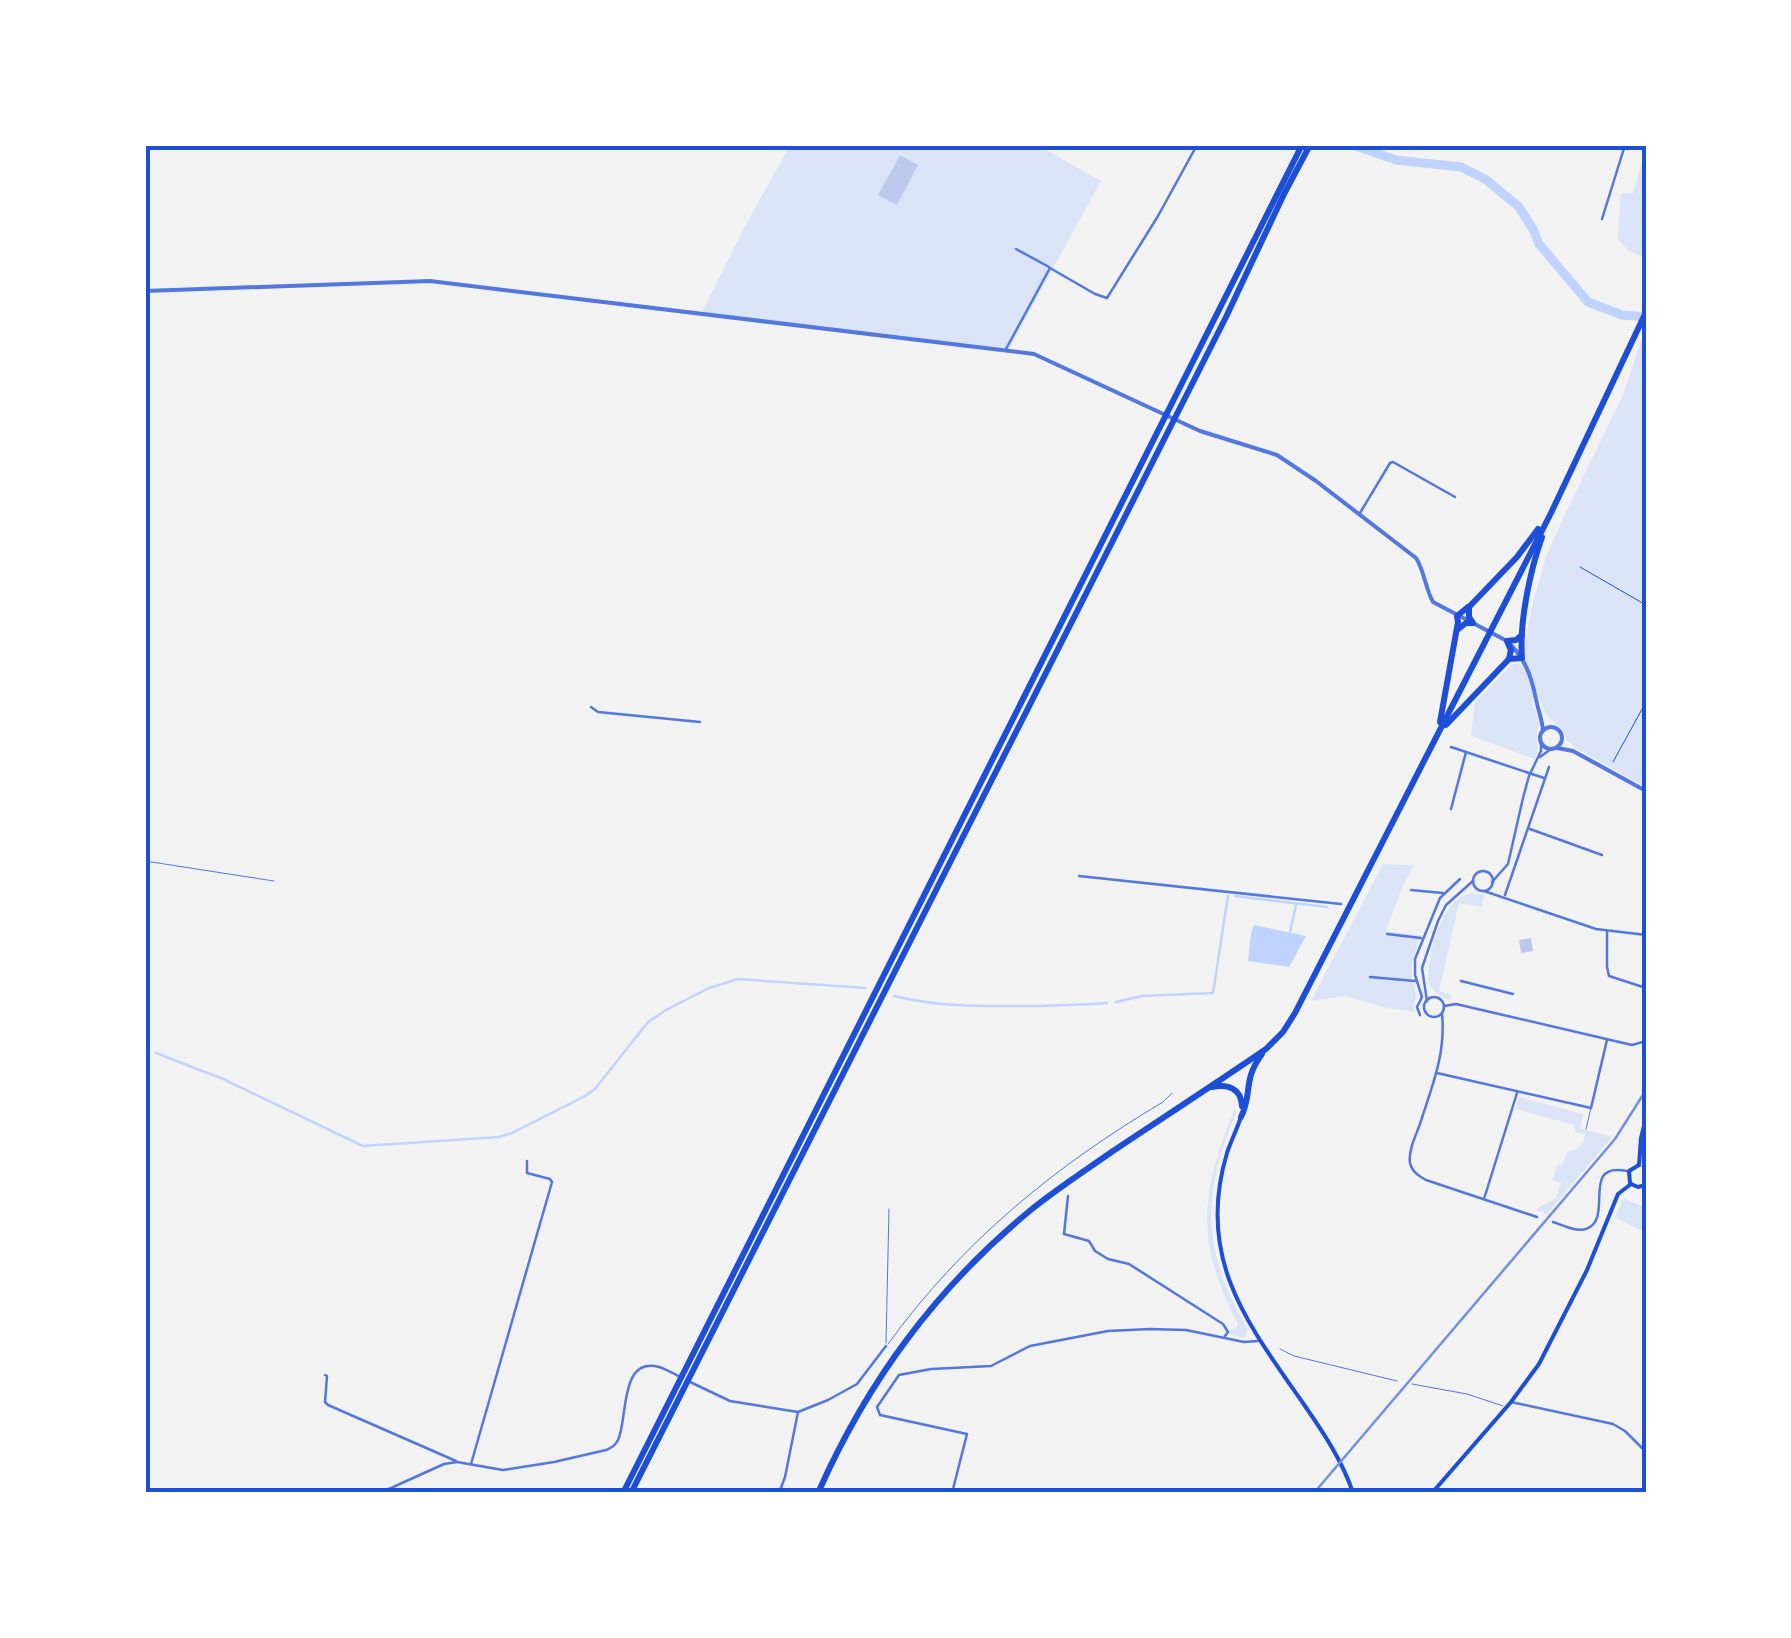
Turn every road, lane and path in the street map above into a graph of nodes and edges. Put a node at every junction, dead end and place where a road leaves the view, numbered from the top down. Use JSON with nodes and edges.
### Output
{"nodes":[{"id":1,"x":1197,"y":145,"type":"edge"},
{"id":2,"x":1625,"y":145,"type":"edge"},
{"id":3,"x":1306,"y":148,"type":"edge"},
{"id":4,"x":1602,"y":219,"type":"dead end"},
{"id":5,"x":1016,"y":249,"type":"dead end"},
{"id":6,"x":1050,"y":268,"type":"junction"},
{"id":7,"x":145,"y":291,"type":"edge"},
{"id":8,"x":1646,"y":312,"type":"edge"},
{"id":9,"x":1005,"y":350,"type":"junction"},
{"id":10,"x":1455,"y":497,"type":"dead end"},
{"id":11,"x":1551,"y":512,"type":"junction"},
{"id":12,"x":1360,"y":514,"type":"junction"},
{"id":13,"x":1580,"y":567,"type":"dead end"},
{"id":14,"x":1646,"y":604,"type":"edge"},
{"id":15,"x":1469,"y":607,"type":"junction"},
{"id":16,"x":1457,"y":616,"type":"junction"},
{"id":17,"x":1473,"y":624,"type":"junction"},
{"id":18,"x":1457,"y":630,"type":"junction"},
{"id":19,"x":1522,"y":634,"type":"junction"},
{"id":20,"x":1507,"y":641,"type":"junction"},
{"id":21,"x":1522,"y":658,"type":"junction"},
{"id":22,"x":1509,"y":659,"type":"junction"},
{"id":23,"x":1646,"y":702,"type":"edge"},
{"id":24,"x":591,"y":707,"type":"dead end"},
{"id":25,"x":1540,"y":713,"type":"junction"},
{"id":26,"x":700,"y":722,"type":"dead end"},
{"id":27,"x":1554,"y":727,"type":"junction"},
{"id":28,"x":1543,"y":730,"type":"junction"},
{"id":29,"x":1562,"y":736,"type":"junction"},
{"id":30,"x":1436,"y":738,"type":"junction"},
{"id":31,"x":1542,"y":743,"type":"junction"},
{"id":32,"x":1451,"y":747,"type":"dead end"},
{"id":33,"x":1554,"y":748,"type":"junction"},
{"id":34,"x":1573,"y":751,"type":"junction"},
{"id":35,"x":1466,"y":752,"type":"junction"},
{"id":36,"x":1539,"y":758,"type":"junction"},
{"id":37,"x":1611,"y":764,"type":"dead end"},
{"id":38,"x":1549,"y":767,"type":"dead end"},
{"id":39,"x":1530,"y":774,"type":"junction"},
{"id":40,"x":1545,"y":779,"type":"junction"},
{"id":41,"x":1646,"y":792,"type":"edge"},
{"id":42,"x":1451,"y":809,"type":"dead end"},
{"id":43,"x":1528,"y":828,"type":"junction"},
{"id":44,"x":1602,"y":855,"type":"dead end"},
{"id":45,"x":145,"y":862,"type":"edge"},
{"id":46,"x":1486,"y":872,"type":"junction"},
{"id":47,"x":1502,"y":872,"type":"junction"},
{"id":48,"x":1080,"y":876,"type":"dead end"},
{"id":49,"x":1460,"y":879,"type":"dead end"},
{"id":50,"x":274,"y":881,"type":"dead end"},
{"id":51,"x":1473,"y":882,"type":"junction"},
{"id":52,"x":1492,"y":884,"type":"junction"},
{"id":53,"x":1477,"y":889,"type":"junction"},
{"id":54,"x":1410,"y":890,"type":"dead end"},
{"id":55,"x":1460,"y":891,"type":"junction"},
{"id":56,"x":1484,"y":891,"type":"junction"},
{"id":57,"x":1445,"y":893,"type":"junction"},
{"id":58,"x":1497,"y":894,"type":"junction"},
{"id":59,"x":1505,"y":897,"type":"junction"},
{"id":60,"x":1341,"y":904,"type":"dead end"},
{"id":61,"x":1608,"y":930,"type":"junction"},
{"id":62,"x":1388,"y":934,"type":"dead end"},
{"id":63,"x":1646,"y":935,"type":"edge"},
{"id":64,"x":1423,"y":938,"type":"junction"},
{"id":65,"x":1370,"y":977,"type":"dead end"},
{"id":66,"x":1416,"y":981,"type":"junction"},
{"id":67,"x":1461,"y":981,"type":"dead end"},
{"id":68,"x":1425,"y":986,"type":"junction"},
{"id":69,"x":1646,"y":988,"type":"edge"},
{"id":70,"x":1513,"y":994,"type":"dead end"},
{"id":71,"x":1436,"y":998,"type":"junction"},
{"id":72,"x":1427,"y":1001,"type":"junction"},
{"id":73,"x":1444,"y":1006,"type":"junction"},
{"id":74,"x":1442,"y":1014,"type":"junction"},
{"id":75,"x":1420,"y":1015,"type":"dead end"},
{"id":76,"x":1434,"y":1017,"type":"junction"},
{"id":77,"x":1443,"y":1026,"type":"junction"},
{"id":78,"x":1607,"y":1040,"type":"junction"},
{"id":79,"x":1646,"y":1041,"type":"edge"},
{"id":80,"x":1266,"y":1049,"type":"junction"},
{"id":81,"x":1436,"y":1073,"type":"junction"},
{"id":82,"x":1202,"y":1092,"type":"junction"},
{"id":83,"x":1517,"y":1092,"type":"junction"},
{"id":84,"x":1172,"y":1093,"type":"dead end"},
{"id":85,"x":1591,"y":1108,"type":"junction"},
{"id":86,"x":1241,"y":1117,"type":"junction"},
{"id":87,"x":1646,"y":1118,"type":"edge"},
{"id":88,"x":1586,"y":1130,"type":"dead end"},
{"id":89,"x":527,"y":1162,"type":"dead end"},
{"id":90,"x":1639,"y":1165,"type":"junction"},
{"id":91,"x":1646,"y":1167,"type":"edge"},
{"id":92,"x":1629,"y":1172,"type":"junction"},
{"id":93,"x":1631,"y":1184,"type":"junction"},
{"id":94,"x":1646,"y":1185,"type":"edge"},
{"id":95,"x":1068,"y":1196,"type":"dead end"},
{"id":96,"x":1484,"y":1199,"type":"junction"},
{"id":97,"x":889,"y":1210,"type":"dead end"},
{"id":98,"x":1538,"y":1216,"type":"dead end"},
{"id":99,"x":1553,"y":1222,"type":"dead end"},
{"id":100,"x":1224,"y":1338,"type":"junction"},
{"id":101,"x":1260,"y":1340,"type":"junction"},
{"id":102,"x":886,"y":1346,"type":"junction"},
{"id":103,"x":1280,"y":1349,"type":"dead end"},
{"id":104,"x":325,"y":1375,"type":"dead end"},
{"id":105,"x":1396,"y":1380,"type":"dead end"},
{"id":106,"x":1412,"y":1384,"type":"dead end"},
{"id":107,"x":1511,"y":1402,"type":"junction"},
{"id":108,"x":1506,"y":1407,"type":"junction"},
{"id":109,"x":798,"y":1412,"type":"junction"},
{"id":110,"x":1646,"y":1452,"type":"edge"},
{"id":111,"x":458,"y":1462,"type":"junction"},
{"id":112,"x":471,"y":1465,"type":"junction"},
{"id":113,"x":380,"y":1493,"type":"edge"},
{"id":114,"x":623,"y":1493,"type":"edge"},
{"id":115,"x":631,"y":1493,"type":"edge"},
{"id":116,"x":779,"y":1493,"type":"edge"},
{"id":117,"x":818,"y":1493,"type":"edge"},
{"id":118,"x":952,"y":1493,"type":"edge"},
{"id":119,"x":1354,"y":1493,"type":"edge"},
{"id":120,"x":1432,"y":1493,"type":"edge"}],
"edges":[{"from":1,"to":6,"type":"street"},
{"from":2,"to":4,"type":"street"},
{"from":3,"to":114,"type":"highway"},
{"from":3,"to":115,"type":"highway"},
{"from":5,"to":6,"type":"street"},
{"from":6,"to":9,"type":"street"},
{"from":7,"to":9,"type":"street"},
{"from":8,"to":11,"type":"highway"},
{"from":9,"to":12,"type":"street"},
{"from":10,"to":12,"type":"street"},
{"from":11,"to":15,"type":"highway"},
{"from":11,"to":19,"type":"highway"},
{"from":11,"to":30,"type":"highway"},
{"from":12,"to":16,"type":"street"},
{"from":13,"to":14,"type":"path"},
{"from":15,"to":16,"type":"highway"},
{"from":15,"to":17,"type":"highway"},
{"from":16,"to":17,"type":"street"},
{"from":16,"to":18,"type":"highway"},
{"from":17,"to":18,"type":"highway"},
{"from":17,"to":20,"type":"street"},
{"from":18,"to":30,"type":"highway"},
{"from":19,"to":20,"type":"highway"},
{"from":19,"to":21,"type":"highway"},
{"from":20,"to":21,"type":"street"},
{"from":20,"to":22,"type":"highway"},
{"from":21,"to":22,"type":"highway"},
{"from":21,"to":25,"type":"street"},
{"from":22,"to":30,"type":"highway"},
{"from":23,"to":37,"type":"path"},
{"from":24,"to":26,"type":"street"},
{"from":25,"to":27,"type":"street"},
{"from":25,"to":28,"type":"street"},
{"from":27,"to":28,"type":"street"},
{"from":27,"to":29,"type":"street"},
{"from":28,"to":31,"type":"street"},
{"from":29,"to":33,"type":"street"},
{"from":29,"to":34,"type":"street"},
{"from":30,"to":80,"type":"highway"},
{"from":31,"to":33,"type":"street"},
{"from":31,"to":36,"type":"street"},
{"from":32,"to":35,"type":"street"},
{"from":33,"to":34,"type":"street"},
{"from":33,"to":36,"type":"street"},
{"from":34,"to":41,"type":"street"},
{"from":35,"to":39,"type":"street"},
{"from":35,"to":42,"type":"street"},
{"from":36,"to":39,"type":"street"},
{"from":38,"to":40,"type":"street"},
{"from":39,"to":40,"type":"street"},
{"from":39,"to":47,"type":"street"},
{"from":40,"to":43,"type":"street"},
{"from":43,"to":44,"type":"street"},
{"from":43,"to":59,"type":"street"},
{"from":45,"to":50,"type":"lane"},
{"from":46,"to":47,"type":"street"},
{"from":46,"to":51,"type":"street"},
{"from":46,"to":52,"type":"street"},
{"from":47,"to":52,"type":"street"},
{"from":48,"to":60,"type":"street"},
{"from":49,"to":57,"type":"street"},
{"from":51,"to":53,"type":"street"},
{"from":51,"to":55,"type":"street"},
{"from":52,"to":56,"type":"street"},
{"from":52,"to":58,"type":"street"},
{"from":53,"to":55,"type":"street"},
{"from":53,"to":56,"type":"street"},
{"from":54,"to":57,"type":"street"},
{"from":55,"to":68,"type":"street"},
{"from":56,"to":58,"type":"street"},
{"from":57,"to":64,"type":"street"},
{"from":58,"to":59,"type":"street"},
{"from":59,"to":61,"type":"street"},
{"from":61,"to":63,"type":"street"},
{"from":61,"to":69,"type":"street"},
{"from":62,"to":64,"type":"street"},
{"from":64,"to":66,"type":"street"},
{"from":65,"to":66,"type":"street"},
{"from":66,"to":75,"type":"street"},
{"from":67,"to":70,"type":"street"},
{"from":68,"to":71,"type":"street"},
{"from":68,"to":72,"type":"street"},
{"from":71,"to":72,"type":"street"},
{"from":71,"to":73,"type":"street"},
{"from":72,"to":76,"type":"street"},
{"from":73,"to":74,"type":"street"},
{"from":73,"to":78,"type":"street"},
{"from":74,"to":76,"type":"street"},
{"from":74,"to":77,"type":"street"},
{"from":76,"to":77,"type":"street"},
{"from":77,"to":81,"type":"street"},
{"from":78,"to":79,"type":"street"},
{"from":78,"to":85,"type":"street"},
{"from":80,"to":82,"type":"highway"},
{"from":80,"to":86,"type":"highway"},
{"from":81,"to":83,"type":"street"},
{"from":81,"to":96,"type":"street"},
{"from":82,"to":86,"type":"highway"},
{"from":82,"to":117,"type":"highway"},
{"from":83,"to":85,"type":"street"},
{"from":83,"to":96,"type":"street"},
{"from":84,"to":102,"type":"lane"},
{"from":85,"to":88,"type":"lane"},
{"from":86,"to":101,"type":"main road"},
{"from":87,"to":90,"type":"main road"},
{"from":89,"to":112,"type":"street"},
{"from":90,"to":91,"type":"main road"},
{"from":90,"to":92,"type":"main road"},
{"from":92,"to":93,"type":"main road"},
{"from":92,"to":99,"type":"street"},
{"from":93,"to":94,"type":"main road"},
{"from":93,"to":107,"type":"main road"},
{"from":95,"to":100,"type":"street"},
{"from":96,"to":98,"type":"street"},
{"from":97,"to":102,"type":"lane"},
{"from":100,"to":101,"type":"street"},
{"from":100,"to":118,"type":"street"},
{"from":101,"to":119,"type":"main road"},
{"from":102,"to":109,"type":"street"},
{"from":103,"to":105,"type":"lane"},
{"from":104,"to":111,"type":"street"},
{"from":106,"to":108,"type":"lane"},
{"from":107,"to":108,"type":"main road"},
{"from":107,"to":110,"type":"street"},
{"from":108,"to":120,"type":"main road"},
{"from":109,"to":112,"type":"street"},
{"from":109,"to":116,"type":"street"},
{"from":111,"to":112,"type":"street"},
{"from":111,"to":113,"type":"street"}]}
